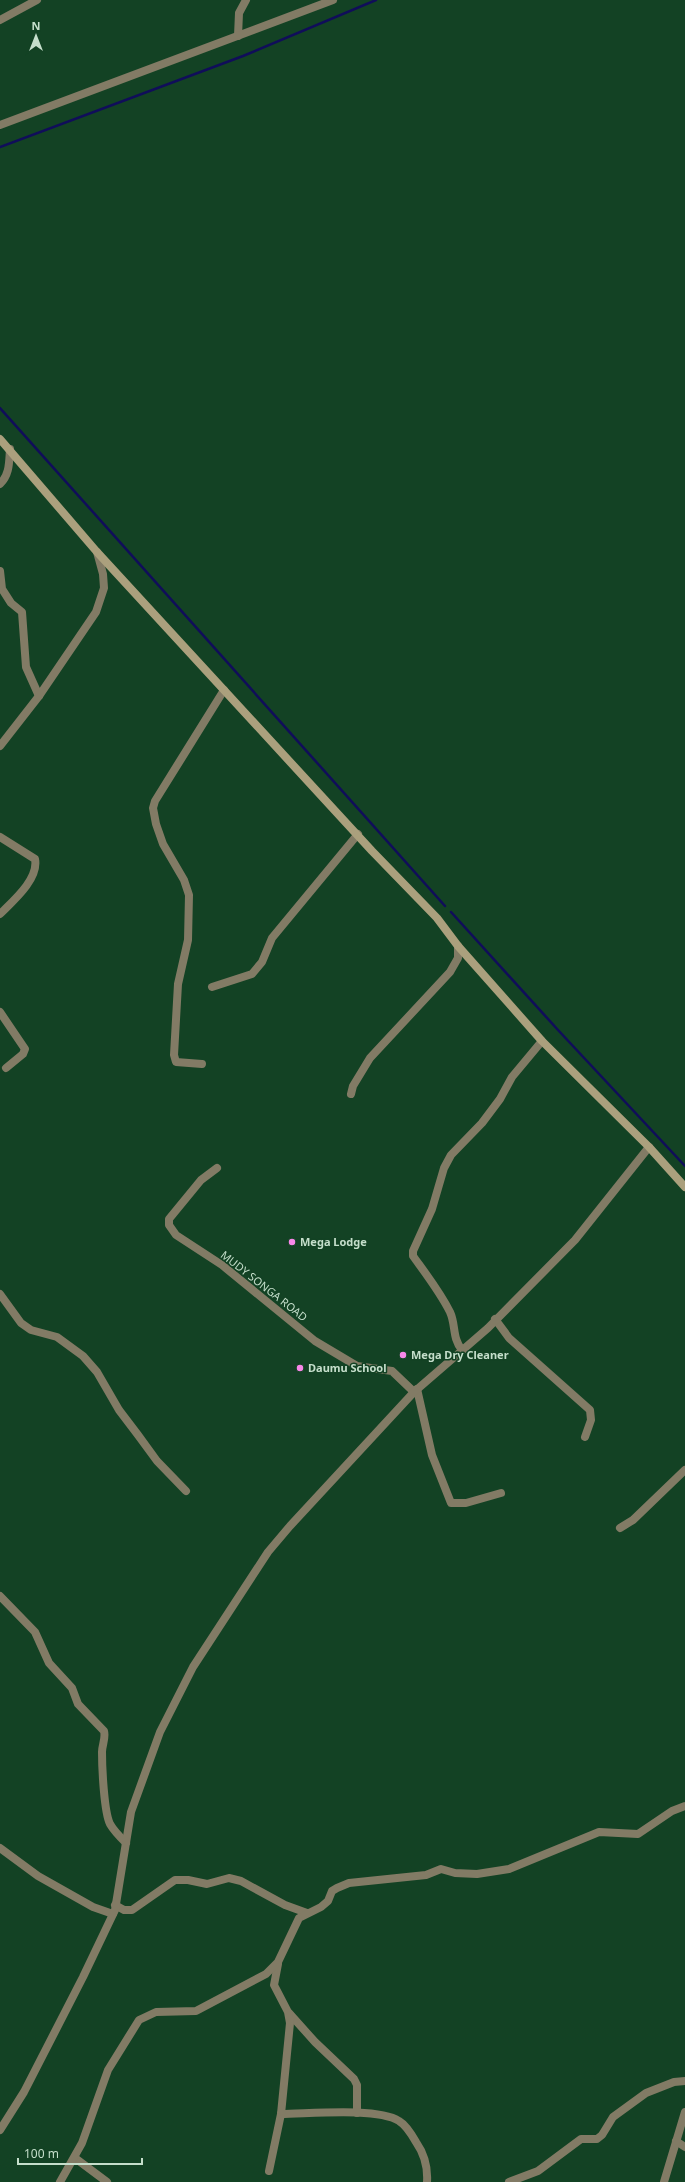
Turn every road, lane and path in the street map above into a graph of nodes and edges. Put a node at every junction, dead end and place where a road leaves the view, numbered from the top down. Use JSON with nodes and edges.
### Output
{"nodes":[{"id":1,"x":37,"y":0,"type":"edge"},
{"id":2,"x":246,"y":0,"type":"edge"},
{"id":3,"x":333,"y":0,"type":"edge"},
{"id":4,"x":314,"y":3,"type":"edge"},
{"id":5,"x":0,"y":20,"type":"edge"},
{"id":6,"x":238,"y":36,"type":"junction"},
{"id":7,"x":0,"y":125,"type":"edge"},
{"id":8,"x":0,"y":439,"type":"edge"},
{"id":9,"x":10,"y":449,"type":"junction"},
{"id":10,"x":0,"y":484,"type":"edge"},
{"id":11,"x":97,"y":552,"type":"junction"},
{"id":12,"x":0,"y":572,"type":"edge"},
{"id":13,"x":224,"y":690,"type":"junction"},
{"id":14,"x":38,"y":696,"type":"junction"},
{"id":15,"x":0,"y":746,"type":"edge"},
{"id":16,"x":358,"y":834,"type":"junction"},
{"id":17,"x":0,"y":837,"type":"edge"},
{"id":18,"x":0,"y":914,"type":"edge"},
{"id":19,"x":458,"y":946,"type":"junction"},
{"id":20,"x":212,"y":987,"type":"dead end"},
{"id":21,"x":0,"y":1012,"type":"edge"},
{"id":22,"x":542,"y":1041,"type":"junction"},
{"id":23,"x":202,"y":1064,"type":"dead end"},
{"id":24,"x":6,"y":1068,"type":"dead end"},
{"id":25,"x":351,"y":1094,"type":"dead end"},
{"id":26,"x":649,"y":1147,"type":"junction"},
{"id":27,"x":217,"y":1168,"type":"dead end"},
{"id":28,"x":685,"y":1187,"type":"edge"},
{"id":29,"x":0,"y":1294,"type":"edge"},
{"id":30,"x":495,"y":1319,"type":"junction"},
{"id":31,"x":462,"y":1350,"type":"junction"},
{"id":32,"x":416,"y":1390,"type":"junction"},
{"id":33,"x":585,"y":1437,"type":"dead end"},
{"id":34,"x":685,"y":1470,"type":"edge"},
{"id":35,"x":186,"y":1491,"type":"dead end"},
{"id":36,"x":501,"y":1493,"type":"dead end"},
{"id":37,"x":620,"y":1528,"type":"dead end"},
{"id":38,"x":0,"y":1596,"type":"edge"},
{"id":39,"x":685,"y":1806,"type":"edge"},
{"id":40,"x":126,"y":1843,"type":"junction"},
{"id":41,"x":0,"y":1848,"type":"edge"},
{"id":42,"x":114,"y":1909,"type":"junction"},
{"id":43,"x":307,"y":1913,"type":"junction"},
{"id":44,"x":278,"y":1962,"type":"junction"},
{"id":45,"x":288,"y":2012,"type":"junction"},
{"id":46,"x":685,"y":2081,"type":"edge"},
{"id":47,"x":685,"y":2112,"type":"edge"},
{"id":48,"x":358,"y":2113,"type":"junction"},
{"id":49,"x":281,"y":2114,"type":"junction"},
{"id":50,"x":0,"y":2130,"type":"edge"},
{"id":51,"x":676,"y":2141,"type":"junction"},
{"id":52,"x":685,"y":2147,"type":"edge"},
{"id":53,"x":75,"y":2158,"type":"junction"},
{"id":54,"x":270,"y":2171,"type":"dead end"},
{"id":55,"x":60,"y":2182,"type":"edge"},
{"id":56,"x":107,"y":2182,"type":"edge"},
{"id":57,"x":427,"y":2182,"type":"edge"},
{"id":58,"x":509,"y":2182,"type":"edge"},
{"id":59,"x":664,"y":2182,"type":"edge"}],
"edges":[{"from":1,"to":5,"type":"street"},
{"from":2,"to":6,"type":"street"},
{"from":3,"to":4,"type":"street"},
{"from":4,"to":6,"type":"street"},
{"from":6,"to":7,"type":"street"},
{"from":8,"to":9,"type":"main road"},
{"from":9,"to":10,"type":"street"},
{"from":9,"to":11,"type":"main road"},
{"from":11,"to":13,"type":"main road"},
{"from":11,"to":14,"type":"street"},
{"from":12,"to":14,"type":"street"},
{"from":13,"to":16,"type":"main road"},
{"from":13,"to":23,"type":"street"},
{"from":14,"to":15,"type":"street"},
{"from":16,"to":19,"type":"main road"},
{"from":16,"to":20,"type":"street"},
{"from":17,"to":18,"type":"street"},
{"from":19,"to":22,"type":"main road"},
{"from":19,"to":25,"type":"street"},
{"from":21,"to":24,"type":"street"},
{"from":22,"to":26,"type":"main road"},
{"from":22,"to":31,"type":"street"},
{"from":26,"to":28,"type":"main road"},
{"from":26,"to":30,"type":"street"},
{"from":27,"to":32,"type":"street","name":"MUDY SONGA ROAD"},
{"from":29,"to":35,"type":"street"},
{"from":30,"to":31,"type":"street"},
{"from":30,"to":33,"type":"street"},
{"from":31,"to":32,"type":"street"},
{"from":32,"to":36,"type":"street"},
{"from":32,"to":40,"type":"street"},
{"from":34,"to":37,"type":"street"},
{"from":38,"to":40,"type":"street"},
{"from":39,"to":43,"type":"street"},
{"from":40,"to":42,"type":"street"},
{"from":41,"to":42,"type":"street"},
{"from":42,"to":43,"type":"street"},
{"from":42,"to":50,"type":"street"},
{"from":43,"to":44,"type":"street"},
{"from":44,"to":45,"type":"street"},
{"from":44,"to":53,"type":"street"},
{"from":45,"to":48,"type":"street"},
{"from":45,"to":49,"type":"street"},
{"from":46,"to":58,"type":"street"},
{"from":47,"to":51,"type":"street"},
{"from":48,"to":49,"type":"street"},
{"from":48,"to":57,"type":"street"},
{"from":49,"to":54,"type":"street"},
{"from":51,"to":52,"type":"street"},
{"from":51,"to":59,"type":"street"},
{"from":53,"to":55,"type":"street"},
{"from":53,"to":56,"type":"street"}]}
